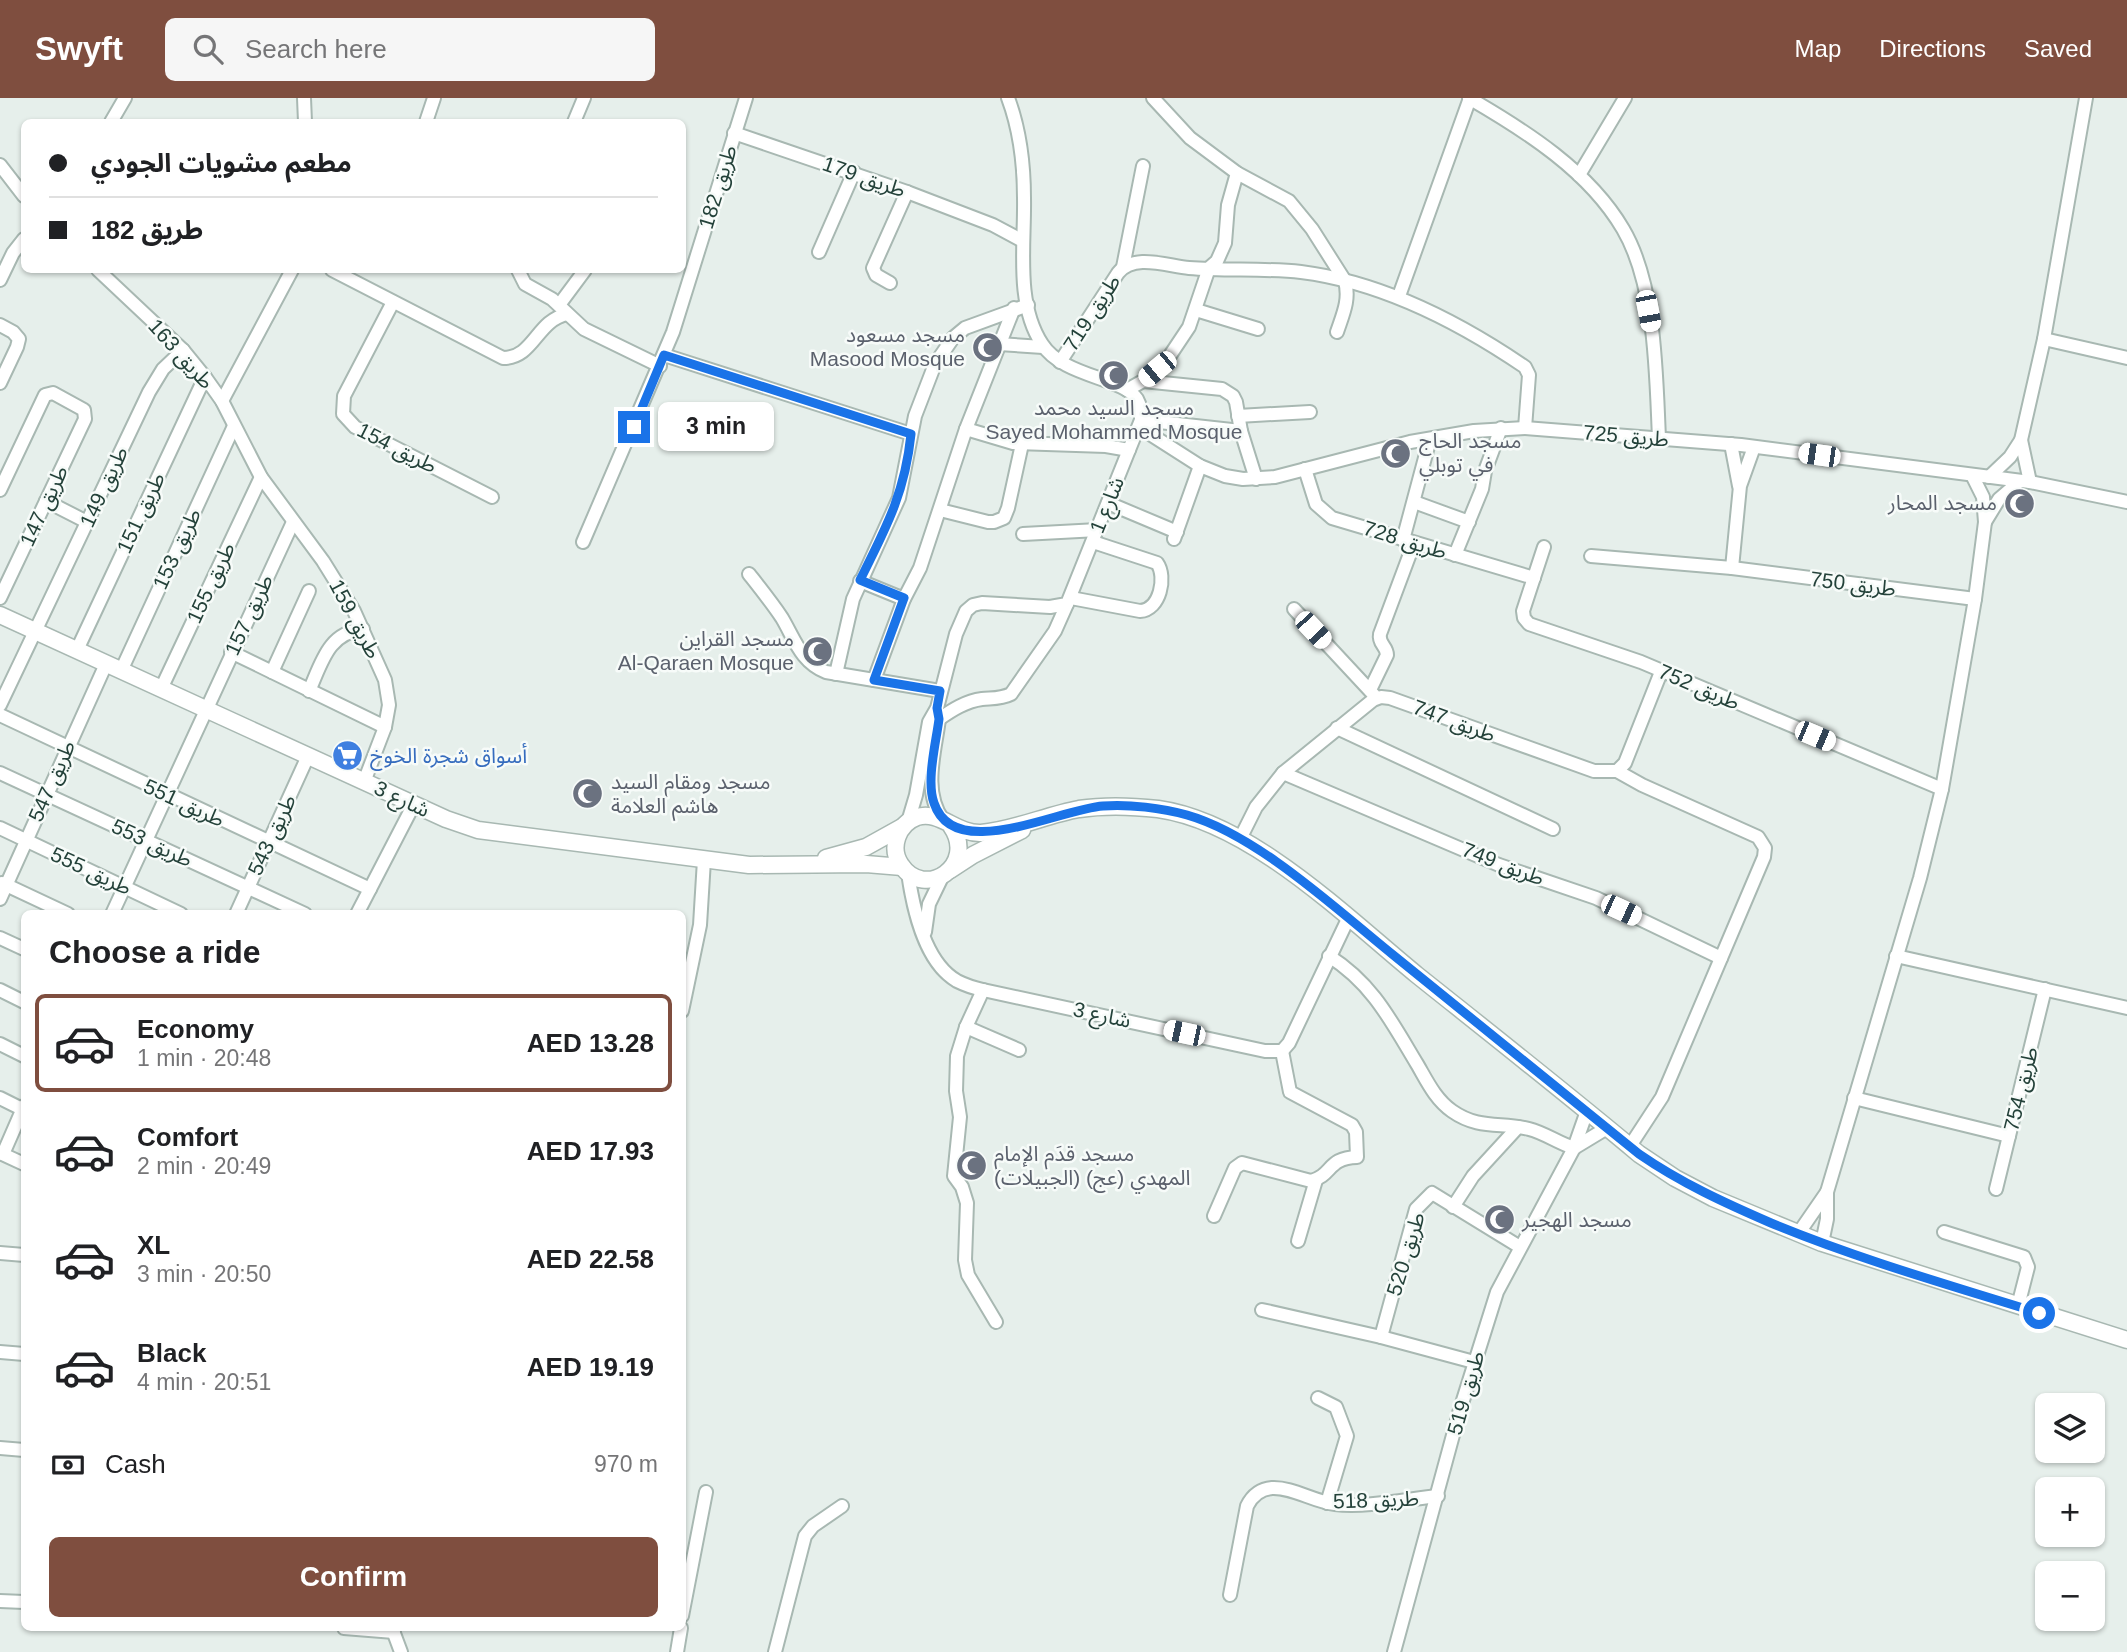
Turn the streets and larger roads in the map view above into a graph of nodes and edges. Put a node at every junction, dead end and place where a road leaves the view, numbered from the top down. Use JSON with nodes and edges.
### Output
{"nodes":[{"id":1,"x":125,"y":98,"type":"edge"},
{"id":2,"x":304,"y":98,"type":"edge"},
{"id":3,"x":434,"y":98,"type":"edge"},
{"id":4,"x":584,"y":98,"type":"edge"},
{"id":5,"x":746,"y":98,"type":"edge"},
{"id":6,"x":1153,"y":98,"type":"edge"},
{"id":7,"x":1470,"y":98,"type":"edge"},
{"id":8,"x":1625,"y":98,"type":"edge"},
{"id":9,"x":2086,"y":98,"type":"edge"},
{"id":10,"x":1012,"y":99,"type":"edge"},
{"id":11,"x":113,"y":119,"type":"edge"},
{"id":12,"x":305,"y":119,"type":"edge"},
{"id":13,"x":427,"y":119,"type":"edge"},
{"id":14,"x":575,"y":119,"type":"edge"},
{"id":15,"x":734,"y":134,"type":"junction"},
{"id":16,"x":1143,"y":166,"type":"dead end"},
{"id":17,"x":1,"y":168,"type":"edge"},
{"id":18,"x":854,"y":172,"type":"junction"},
{"id":19,"x":1237,"y":173,"type":"junction"},
{"id":20,"x":1579,"y":175,"type":"junction"},
{"id":21,"x":21,"y":192,"type":"edge"},
{"id":22,"x":907,"y":192,"type":"junction"},
{"id":23,"x":1024,"y":212,"type":"junction"},
{"id":24,"x":993,"y":225,"type":"junction"},
{"id":25,"x":1023,"y":241,"type":"junction"},
{"id":26,"x":21,"y":243,"type":"edge"},
{"id":27,"x":819,"y":252,"type":"dead end"},
{"id":28,"x":1123,"y":267,"type":"junction"},
{"id":29,"x":1209,"y":268,"type":"junction"},
{"id":30,"x":101,"y":273,"type":"edge"},
{"id":31,"x":290,"y":273,"type":"edge"},
{"id":32,"x":338,"y":273,"type":"edge"},
{"id":33,"x":520,"y":273,"type":"edge"},
{"id":34,"x":583,"y":273,"type":"edge"},
{"id":35,"x":0,"y":280,"type":"edge"},
{"id":36,"x":1345,"y":281,"type":"junction"},
{"id":37,"x":890,"y":283,"type":"dead end"},
{"id":38,"x":1399,"y":296,"type":"junction"},
{"id":39,"x":393,"y":302,"type":"junction"},
{"id":40,"x":1028,"y":304,"type":"junction"},
{"id":41,"x":1014,"y":308,"type":"junction"},
{"id":42,"x":563,"y":309,"type":"junction"},
{"id":43,"x":1196,"y":310,"type":"junction"},
{"id":44,"x":0,"y":326,"type":"edge"},
{"id":45,"x":1258,"y":329,"type":"dead end"},
{"id":46,"x":1337,"y":332,"type":"dead end"},
{"id":47,"x":2043,"y":339,"type":"junction"},
{"id":48,"x":999,"y":344,"type":"junction"},
{"id":49,"x":1043,"y":347,"type":"junction"},
{"id":50,"x":183,"y":350,"type":"junction"},
{"id":51,"x":2127,"y":358,"type":"edge"},
{"id":52,"x":662,"y":361,"type":"junction"},
{"id":53,"x":1060,"y":362,"type":"junction"},
{"id":54,"x":205,"y":377,"type":"junction"},
{"id":55,"x":1143,"y":381,"type":"junction"},
{"id":56,"x":0,"y":383,"type":"edge"},
{"id":57,"x":1127,"y":390,"type":"junction"},
{"id":58,"x":222,"y":401,"type":"junction"},
{"id":59,"x":1310,"y":412,"type":"dead end"},
{"id":60,"x":1238,"y":416,"type":"junction"},
{"id":61,"x":1140,"y":424,"type":"junction"},
{"id":62,"x":234,"y":426,"type":"junction"},
{"id":63,"x":1502,"y":428,"type":"junction"},
{"id":64,"x":1525,"y":428,"type":"junction"},
{"id":65,"x":966,"y":429,"type":"junction"},
{"id":66,"x":1241,"y":431,"type":"junction"},
{"id":67,"x":911,"y":434,"type":"junction"},
{"id":68,"x":1659,"y":438,"type":"junction"},
{"id":69,"x":1430,"y":439,"type":"junction"},
{"id":70,"x":2021,"y":440,"type":"junction"},
{"id":71,"x":1022,"y":444,"type":"junction"},
{"id":72,"x":1731,"y":444,"type":"junction"},
{"id":73,"x":1754,"y":447,"type":"junction"},
{"id":74,"x":1129,"y":450,"type":"junction"},
{"id":75,"x":1200,"y":466,"type":"junction"},
{"id":76,"x":1305,"y":469,"type":"junction"},
{"id":77,"x":1972,"y":475,"type":"junction"},
{"id":78,"x":261,"y":477,"type":"junction"},
{"id":79,"x":1989,"y":477,"type":"junction"},
{"id":80,"x":1256,"y":479,"type":"junction"},
{"id":81,"x":2025,"y":481,"type":"junction"},
{"id":82,"x":1740,"y":486,"type":"junction"},
{"id":83,"x":0,"y":490,"type":"edge"},
{"id":84,"x":492,"y":497,"type":"dead end"},
{"id":85,"x":46,"y":501,"type":"junction"},
{"id":86,"x":1414,"y":502,"type":"junction"},
{"id":87,"x":2127,"y":502,"type":"edge"},
{"id":88,"x":1108,"y":503,"type":"junction"},
{"id":89,"x":940,"y":510,"type":"junction"},
{"id":90,"x":87,"y":522,"type":"junction"},
{"id":91,"x":293,"y":522,"type":"junction"},
{"id":92,"x":1469,"y":522,"type":"junction"},
{"id":93,"x":1985,"y":522,"type":"junction"},
{"id":94,"x":1023,"y":534,"type":"dead end"},
{"id":95,"x":1096,"y":536,"type":"junction"},
{"id":96,"x":1408,"y":541,"type":"junction"},
{"id":97,"x":583,"y":542,"type":"dead end"},
{"id":98,"x":1544,"y":547,"type":"dead end"},
{"id":99,"x":1455,"y":555,"type":"junction"},
{"id":100,"x":1591,"y":556,"type":"dead end"},
{"id":101,"x":1732,"y":568,"type":"junction"},
{"id":102,"x":749,"y":574,"type":"dead end"},
{"id":103,"x":1534,"y":578,"type":"junction"},
{"id":104,"x":860,"y":580,"type":"junction"},
{"id":105,"x":309,"y":591,"type":"dead end"},
{"id":106,"x":0,"y":598,"type":"edge"},
{"id":107,"x":904,"y":598,"type":"junction"},
{"id":108,"x":1975,"y":599,"type":"junction"},
{"id":109,"x":1069,"y":601,"type":"junction"},
{"id":110,"x":1294,"y":609,"type":"dead end"},
{"id":111,"x":0,"y":615,"type":"edge"},
{"id":112,"x":363,"y":629,"type":"junction"},
{"id":113,"x":35,"y":631,"type":"junction"},
{"id":114,"x":76,"y":650,"type":"junction"},
{"id":115,"x":231,"y":652,"type":"junction"},
{"id":116,"x":113,"y":667,"type":"junction"},
{"id":117,"x":272,"y":672,"type":"junction"},
{"id":118,"x":1661,"y":672,"type":"junction"},
{"id":119,"x":836,"y":674,"type":"junction"},
{"id":120,"x":874,"y":680,"type":"junction"},
{"id":121,"x":161,"y":689,"type":"junction"},
{"id":122,"x":309,"y":691,"type":"junction"},
{"id":123,"x":940,"y":691,"type":"junction"},
{"id":124,"x":1373,"y":694,"type":"junction"},
{"id":125,"x":0,"y":705,"type":"edge"},
{"id":126,"x":205,"y":709,"type":"junction"},
{"id":127,"x":938,"y":714,"type":"junction"},
{"id":128,"x":0,"y":715,"type":"edge"},
{"id":129,"x":384,"y":727,"type":"junction"},
{"id":130,"x":1337,"y":728,"type":"junction"},
{"id":131,"x":67,"y":748,"type":"junction"},
{"id":132,"x":308,"y":756,"type":"junction"},
{"id":133,"x":1617,"y":771,"type":"junction"},
{"id":134,"x":0,"y":773,"type":"edge"},
{"id":135,"x":1283,"y":773,"type":"junction"},
{"id":136,"x":365,"y":782,"type":"junction"},
{"id":137,"x":1942,"y":789,"type":"junction"},
{"id":138,"x":47,"y":794,"type":"junction"},
{"id":139,"x":166,"y":794,"type":"junction"},
{"id":140,"x":414,"y":804,"type":"junction"},
{"id":141,"x":1043,"y":819,"type":"junction"},
{"id":142,"x":947,"y":823,"type":"junction"},
{"id":143,"x":905,"y":824,"type":"junction"},
{"id":144,"x":0,"y":828,"type":"edge"},
{"id":145,"x":1553,"y":829,"type":"dead end"},
{"id":146,"x":1240,"y":839,"type":"junction"},
{"id":147,"x":26,"y":840,"type":"junction"},
{"id":148,"x":145,"y":840,"type":"junction"},
{"id":149,"x":268,"y":842,"type":"junction"},
{"id":150,"x":704,"y":860,"type":"junction"},
{"id":151,"x":793,"y":866,"type":"junction"},
{"id":152,"x":905,"y":870,"type":"junction"},
{"id":153,"x":947,"y":872,"type":"junction"},
{"id":154,"x":3,"y":884,"type":"edge"},
{"id":155,"x":124,"y":887,"type":"junction"},
{"id":156,"x":248,"y":887,"type":"junction"},
{"id":157,"x":370,"y":889,"type":"junction"},
{"id":158,"x":0,"y":899,"type":"edge"},
{"id":159,"x":59,"y":910,"type":"edge"},
{"id":160,"x":114,"y":910,"type":"edge"},
{"id":161,"x":173,"y":910,"type":"edge"},
{"id":162,"x":238,"y":910,"type":"edge"},
{"id":163,"x":297,"y":910,"type":"edge"},
{"id":164,"x":359,"y":910,"type":"edge"},
{"id":165,"x":1348,"y":919,"type":"junction"},
{"id":166,"x":924,"y":936,"type":"junction"},
{"id":167,"x":0,"y":938,"type":"edge"},
{"id":168,"x":21,"y":948,"type":"edge"},
{"id":169,"x":1329,"y":956,"type":"junction"},
{"id":170,"x":1896,"y":956,"type":"junction"},
{"id":171,"x":1721,"y":958,"type":"junction"},
{"id":172,"x":2045,"y":989,"type":"junction"},
{"id":173,"x":0,"y":990,"type":"edge"},
{"id":174,"x":983,"y":990,"type":"junction"},
{"id":175,"x":686,"y":992,"type":"edge"},
{"id":176,"x":21,"y":1000,"type":"edge"},
{"id":177,"x":2127,"y":1008,"type":"edge"},
{"id":178,"x":966,"y":1027,"type":"junction"},
{"id":179,"x":0,"y":1044,"type":"edge"},
{"id":180,"x":1019,"y":1050,"type":"dead end"},
{"id":181,"x":1282,"y":1051,"type":"junction"},
{"id":182,"x":21,"y":1054,"type":"edge"},
{"id":183,"x":0,"y":1098,"type":"edge"},
{"id":184,"x":1854,"y":1098,"type":"junction"},
{"id":185,"x":21,"y":1107,"type":"edge"},
{"id":186,"x":1587,"y":1111,"type":"junction"},
{"id":187,"x":21,"y":1114,"type":"edge"},
{"id":188,"x":1518,"y":1127,"type":"junction"},
{"id":189,"x":1607,"y":1128,"type":"junction"},
{"id":190,"x":2009,"y":1136,"type":"junction"},
{"id":191,"x":1630,"y":1146,"type":"junction"},
{"id":192,"x":1574,"y":1148,"type":"junction"},
{"id":193,"x":1,"y":1153,"type":"edge"},
{"id":194,"x":21,"y":1163,"type":"edge"},
{"id":195,"x":1316,"y":1180,"type":"junction"},
{"id":196,"x":1996,"y":1189,"type":"dead end"},
{"id":197,"x":1827,"y":1192,"type":"junction"},
{"id":198,"x":1453,"y":1207,"type":"junction"},
{"id":199,"x":1214,"y":1216,"type":"dead end"},
{"id":200,"x":1944,"y":1231,"type":"dead end"},
{"id":201,"x":1798,"y":1234,"type":"junction"},
{"id":202,"x":1298,"y":1241,"type":"dead end"},
{"id":203,"x":1822,"y":1243,"type":"junction"},
{"id":204,"x":1521,"y":1247,"type":"junction"},
{"id":205,"x":0,"y":1253,"type":"edge"},
{"id":206,"x":21,"y":1255,"type":"edge"},
{"id":207,"x":2018,"y":1306,"type":"junction"},
{"id":208,"x":1262,"y":1310,"type":"dead end"},
{"id":209,"x":996,"y":1322,"type":"dead end"},
{"id":210,"x":1381,"y":1337,"type":"junction"},
{"id":211,"x":2127,"y":1340,"type":"edge"},
{"id":212,"x":0,"y":1352,"type":"edge"},
{"id":213,"x":21,"y":1354,"type":"edge"},
{"id":214,"x":1474,"y":1362,"type":"junction"},
{"id":215,"x":1318,"y":1398,"type":"dead end"},
{"id":216,"x":0,"y":1448,"type":"edge"},
{"id":217,"x":21,"y":1450,"type":"edge"},
{"id":218,"x":706,"y":1492,"type":"dead end"},
{"id":219,"x":1438,"y":1496,"type":"junction"},
{"id":220,"x":1327,"y":1503,"type":"junction"},
{"id":221,"x":842,"y":1506,"type":"dead end"},
{"id":222,"x":686,"y":1586,"type":"edge"},
{"id":223,"x":1230,"y":1595,"type":"dead end"},
{"id":224,"x":0,"y":1601,"type":"edge"},
{"id":225,"x":21,"y":1602,"type":"edge"},
{"id":226,"x":393,"y":1631,"type":"edge"},
{"id":227,"x":680,"y":1631,"type":"edge"},
{"id":228,"x":776,"y":1647,"type":"edge"},
{"id":229,"x":401,"y":1652,"type":"edge"},
{"id":230,"x":677,"y":1652,"type":"edge"},
{"id":231,"x":1394,"y":1652,"type":"edge"}],
"edges":[{"from":1,"to":11,"type":"street"},
{"from":2,"to":12,"type":"street"},
{"from":3,"to":13,"type":"street"},
{"from":4,"to":14,"type":"street"},
{"from":5,"to":15,"type":"street","name":"طريق 182"},
{"from":6,"to":19,"type":"street"},
{"from":7,"to":20,"type":"street"},
{"from":7,"to":38,"type":"street"},
{"from":8,"to":20,"type":"street"},
{"from":9,"to":47,"type":"street"},
{"from":10,"to":23,"type":"street"},
{"from":15,"to":18,"type":"street","name":"طريق 179"},
{"from":15,"to":52,"type":"street","name":"طريق 182"},
{"from":16,"to":28,"type":"street"},
{"from":17,"to":21,"type":"street"},
{"from":18,"to":22,"type":"street","name":"طريق 179"},
{"from":18,"to":27,"type":"street"},
{"from":19,"to":29,"type":"street"},
{"from":19,"to":36,"type":"street"},
{"from":20,"to":68,"type":"street"},
{"from":22,"to":24,"type":"street","name":"طريق 179"},
{"from":22,"to":37,"type":"street"},
{"from":23,"to":24,"type":"street"},
{"from":23,"to":25,"type":"street"},
{"from":24,"to":25,"type":"street","name":"طريق 179"},
{"from":25,"to":40,"type":"street"},
{"from":26,"to":35,"type":"street"},
{"from":28,"to":29,"type":"street","name":"طريق 719"},
{"from":28,"to":53,"type":"street","name":"طريق 719"},
{"from":29,"to":36,"type":"street","name":"طريق 719"},
{"from":29,"to":43,"type":"street"},
{"from":30,"to":50,"type":"street","name":"طريق 163"},
{"from":31,"to":58,"type":"street"},
{"from":32,"to":39,"type":"street"},
{"from":33,"to":42,"type":"street"},
{"from":34,"to":42,"type":"street"},
{"from":36,"to":38,"type":"street","name":"طريق 719"},
{"from":36,"to":46,"type":"street"},
{"from":38,"to":64,"type":"street","name":"طريق 719"},
{"from":39,"to":42,"type":"street"},
{"from":39,"to":84,"type":"street","name":"طريق 154"},
{"from":40,"to":41,"type":"street"},
{"from":40,"to":49,"type":"street"},
{"from":41,"to":48,"type":"street"},
{"from":41,"to":67,"type":"street"},
{"from":42,"to":52,"type":"street"},
{"from":43,"to":45,"type":"street"},
{"from":43,"to":55,"type":"street"},
{"from":44,"to":56,"type":"street"},
{"from":47,"to":51,"type":"street"},
{"from":47,"to":70,"type":"street"},
{"from":48,"to":49,"type":"street"},
{"from":48,"to":65,"type":"street"},
{"from":49,"to":53,"type":"street"},
{"from":50,"to":54,"type":"street","name":"طريق 163"},
{"from":50,"to":90,"type":"street","name":"طريق 149"},
{"from":52,"to":67,"type":"street"},
{"from":52,"to":97,"type":"street","name":"طريق 182"},
{"from":53,"to":57,"type":"street"},
{"from":54,"to":58,"type":"street","name":"طريق 163"},
{"from":54,"to":114,"type":"street","name":"طريق 151"},
{"from":55,"to":57,"type":"street"},
{"from":55,"to":60,"type":"street"},
{"from":57,"to":61,"type":"street"},
{"from":58,"to":62,"type":"street","name":"طريق 163"},
{"from":59,"to":60,"type":"street"},
{"from":60,"to":66,"type":"street"},
{"from":61,"to":66,"type":"street"},
{"from":61,"to":74,"type":"street","name":"شارع 1"},
{"from":61,"to":75,"type":"street","name":"طريق 725"},
{"from":62,"to":78,"type":"street","name":"طريق 163"},
{"from":62,"to":116,"type":"street","name":"طريق 153"},
{"from":63,"to":64,"type":"street","name":"طريق 725"},
{"from":63,"to":69,"type":"street","name":"طريق 725"},
{"from":63,"to":92,"type":"street"},
{"from":64,"to":68,"type":"street","name":"طريق 725"},
{"from":65,"to":71,"type":"street"},
{"from":65,"to":89,"type":"street"},
{"from":66,"to":80,"type":"street"},
{"from":67,"to":104,"type":"street"},
{"from":68,"to":72,"type":"street","name":"طريق 725"},
{"from":69,"to":76,"type":"street","name":"طريق 725"},
{"from":69,"to":86,"type":"street"},
{"from":70,"to":79,"type":"street"},
{"from":70,"to":81,"type":"street"},
{"from":71,"to":74,"type":"street"},
{"from":71,"to":89,"type":"street"},
{"from":72,"to":73,"type":"street","name":"طريق 725"},
{"from":72,"to":82,"type":"street"},
{"from":73,"to":77,"type":"street","name":"طريق 725"},
{"from":73,"to":82,"type":"street"},
{"from":74,"to":88,"type":"street","name":"شارع 1"},
{"from":75,"to":80,"type":"street","name":"طريق 725"},
{"from":75,"to":88,"type":"street"},
{"from":76,"to":80,"type":"street","name":"طريق 725"},
{"from":76,"to":96,"type":"street","name":"طريق 728"},
{"from":77,"to":79,"type":"street","name":"طريق 725"},
{"from":77,"to":93,"type":"street"},
{"from":78,"to":91,"type":"street","name":"طريق 163"},
{"from":78,"to":121,"type":"street","name":"طريق 155"},
{"from":79,"to":81,"type":"street","name":"طريق 725"},
{"from":81,"to":87,"type":"street","name":"طريق 725"},
{"from":81,"to":93,"type":"street"},
{"from":82,"to":101,"type":"street"},
{"from":83,"to":85,"type":"street","name":"طريق 147"},
{"from":85,"to":90,"type":"street"},
{"from":85,"to":106,"type":"street","name":"طريق 147"},
{"from":86,"to":92,"type":"street"},
{"from":86,"to":96,"type":"street"},
{"from":88,"to":95,"type":"street","name":"شارع 1"},
{"from":89,"to":107,"type":"street"},
{"from":90,"to":113,"type":"street","name":"طريق 149"},
{"from":91,"to":112,"type":"street","name":"طريق 159"},
{"from":91,"to":115,"type":"street","name":"طريق 157"},
{"from":92,"to":99,"type":"street"},
{"from":93,"to":108,"type":"street"},
{"from":94,"to":95,"type":"street"},
{"from":95,"to":109,"type":"street","name":"شارع 1"},
{"from":95,"to":109,"type":"street"},
{"from":96,"to":99,"type":"street","name":"طريق 728"},
{"from":96,"to":124,"type":"street"},
{"from":98,"to":103,"type":"street","name":"طريق 752"},
{"from":99,"to":103,"type":"street","name":"طريق 728"},
{"from":100,"to":101,"type":"street","name":"طريق 750"},
{"from":101,"to":108,"type":"street","name":"طريق 750"},
{"from":102,"to":119,"type":"street"},
{"from":103,"to":118,"type":"street","name":"طريق 752"},
{"from":104,"to":107,"type":"street"},
{"from":104,"to":119,"type":"street"},
{"from":105,"to":117,"type":"street"},
{"from":107,"to":120,"type":"street"},
{"from":108,"to":137,"type":"street"},
{"from":109,"to":123,"type":"street"},
{"from":109,"to":127,"type":"street","name":"شارع 1"},
{"from":110,"to":124,"type":"street"},
{"from":111,"to":113,"type":"street","name":"شارع 3"},
{"from":112,"to":122,"type":"street"},
{"from":112,"to":129,"type":"street","name":"طريق 159"},
{"from":113,"to":114,"type":"street","name":"شارع 3"},
{"from":113,"to":125,"type":"street","name":"طريق 149"},
{"from":114,"to":116,"type":"street","name":"شارع 3"},
{"from":115,"to":117,"type":"street"},
{"from":115,"to":126,"type":"street","name":"طريق 157"},
{"from":116,"to":121,"type":"street","name":"شارع 3"},
{"from":116,"to":131,"type":"street","name":"طريق 547"},
{"from":117,"to":122,"type":"street"},
{"from":118,"to":133,"type":"street"},
{"from":118,"to":137,"type":"street","name":"طريق 752"},
{"from":119,"to":120,"type":"street"},
{"from":120,"to":123,"type":"street"},
{"from":121,"to":126,"type":"street","name":"شارع 3"},
{"from":122,"to":129,"type":"street"},
{"from":123,"to":127,"type":"street"},
{"from":124,"to":130,"type":"street"},
{"from":124,"to":133,"type":"street","name":"طريق 747"},
{"from":126,"to":132,"type":"street","name":"شارع 3"},
{"from":126,"to":139,"type":"street","name":"طريق 157"},
{"from":127,"to":142,"type":"street"},
{"from":127,"to":143,"type":"street"},
{"from":128,"to":131,"type":"street","name":"طريق 551"},
{"from":129,"to":136,"type":"street","name":"طريق 159"},
{"from":130,"to":135,"type":"street"},
{"from":130,"to":145,"type":"street"},
{"from":131,"to":138,"type":"street","name":"طريق 547"},
{"from":131,"to":139,"type":"street","name":"طريق 551"},
{"from":132,"to":136,"type":"street","name":"شارع 3"},
{"from":132,"to":149,"type":"street","name":"طريق 543"},
{"from":133,"to":171,"type":"street"},
{"from":134,"to":138,"type":"street","name":"طريق 553"},
{"from":135,"to":146,"type":"street"},
{"from":135,"to":171,"type":"street","name":"طريق 749"},
{"from":136,"to":140,"type":"street","name":"شارع 3"},
{"from":137,"to":170,"type":"street"},
{"from":138,"to":147,"type":"street","name":"طريق 547"},
{"from":138,"to":148,"type":"street","name":"طريق 553"},
{"from":139,"to":148,"type":"street","name":"طريق 157"},
{"from":139,"to":149,"type":"street","name":"طريق 551"},
{"from":140,"to":150,"type":"street","name":"شارع 3"},
{"from":140,"to":157,"type":"street"},
{"from":141,"to":142,"type":"street"},
{"from":141,"to":146,"type":"street"},
{"from":141,"to":153,"type":"street"},
{"from":142,"to":143,"type":"street"},
{"from":142,"to":153,"type":"street"},
{"from":143,"to":151,"type":"street","name":"شارع 3"},
{"from":143,"to":152,"type":"street"},
{"from":144,"to":147,"type":"street","name":"طريق 555"},
{"from":146,"to":165,"type":"street"},
{"from":147,"to":154,"type":"street","name":"طريق 547"},
{"from":147,"to":155,"type":"street","name":"طريق 555"},
{"from":148,"to":155,"type":"street","name":"طريق 157"},
{"from":148,"to":156,"type":"street","name":"طريق 553"},
{"from":149,"to":156,"type":"street","name":"طريق 543"},
{"from":149,"to":157,"type":"street","name":"طريق 551"},
{"from":150,"to":151,"type":"street","name":"شارع 3"},
{"from":150,"to":175,"type":"street"},
{"from":151,"to":152,"type":"street","name":"شارع 3"},
{"from":152,"to":153,"type":"street"},
{"from":152,"to":166,"type":"street","name":"شارع 3"},
{"from":153,"to":166,"type":"street"},
{"from":154,"to":158,"type":"street","name":"طريق 547"},
{"from":154,"to":159,"type":"street"},
{"from":155,"to":160,"type":"street","name":"طريق 157"},
{"from":155,"to":161,"type":"street","name":"طريق 555"},
{"from":156,"to":162,"type":"street","name":"طريق 543"},
{"from":156,"to":163,"type":"street","name":"طريق 553"},
{"from":157,"to":164,"type":"street"},
{"from":165,"to":169,"type":"street"},
{"from":165,"to":186,"type":"street"},
{"from":166,"to":174,"type":"street","name":"شارع 3"},
{"from":167,"to":168,"type":"street"},
{"from":169,"to":181,"type":"street"},
{"from":169,"to":188,"type":"street"},
{"from":170,"to":172,"type":"street"},
{"from":170,"to":184,"type":"street"},
{"from":171,"to":191,"type":"street"},
{"from":172,"to":177,"type":"street"},
{"from":172,"to":190,"type":"street","name":"طريق 754"},
{"from":173,"to":176,"type":"street"},
{"from":174,"to":178,"type":"street"},
{"from":174,"to":181,"type":"street","name":"شارع 3"},
{"from":178,"to":180,"type":"street"},
{"from":178,"to":209,"type":"street"},
{"from":179,"to":182,"type":"street"},
{"from":181,"to":195,"type":"street"},
{"from":183,"to":185,"type":"street"},
{"from":184,"to":190,"type":"street"},
{"from":184,"to":197,"type":"street"},
{"from":186,"to":189,"type":"street"},
{"from":186,"to":192,"type":"street","name":"طريق 519"},
{"from":187,"to":193,"type":"street"},
{"from":188,"to":192,"type":"street"},
{"from":188,"to":198,"type":"street"},
{"from":189,"to":191,"type":"street"},
{"from":189,"to":192,"type":"street"},
{"from":190,"to":196,"type":"street","name":"طريق 754"},
{"from":191,"to":201,"type":"street"},
{"from":192,"to":204,"type":"street","name":"طريق 519"},
{"from":193,"to":194,"type":"street"},
{"from":195,"to":199,"type":"street"},
{"from":195,"to":202,"type":"street"},
{"from":197,"to":201,"type":"street"},
{"from":197,"to":203,"type":"street"},
{"from":198,"to":204,"type":"street","name":"طريق 520"},
{"from":198,"to":210,"type":"street","name":"طريق 520"},
{"from":200,"to":207,"type":"street"},
{"from":201,"to":203,"type":"street"},
{"from":203,"to":207,"type":"street"},
{"from":204,"to":214,"type":"street","name":"طريق 519"},
{"from":205,"to":206,"type":"street"},
{"from":207,"to":211,"type":"street"},
{"from":208,"to":210,"type":"street"},
{"from":210,"to":214,"type":"street"},
{"from":212,"to":213,"type":"street"},
{"from":214,"to":219,"type":"street","name":"طريق 519"},
{"from":215,"to":220,"type":"street"},
{"from":216,"to":217,"type":"street"},
{"from":218,"to":222,"type":"street"},
{"from":219,"to":220,"type":"street","name":"طريق 518"},
{"from":219,"to":231,"type":"street","name":"طريق 519"},
{"from":220,"to":223,"type":"street","name":"طريق 518"},
{"from":221,"to":228,"type":"street"},
{"from":224,"to":225,"type":"street"},
{"from":226,"to":229,"type":"street"},
{"from":227,"to":230,"type":"street"}]}
